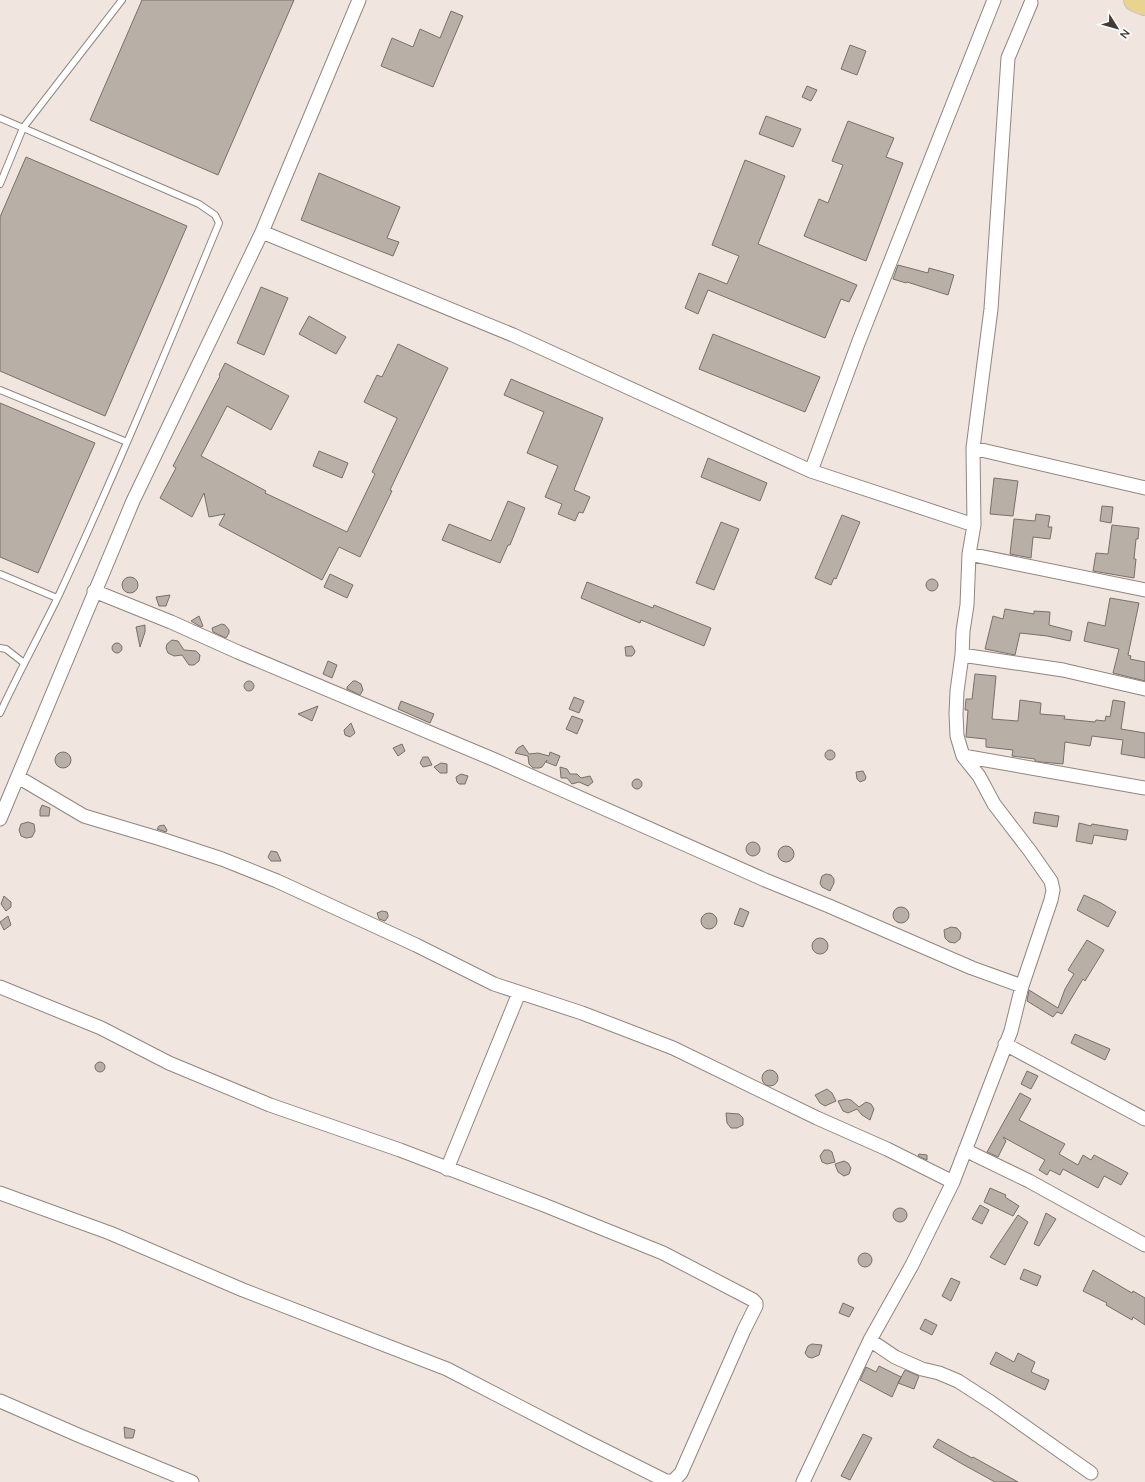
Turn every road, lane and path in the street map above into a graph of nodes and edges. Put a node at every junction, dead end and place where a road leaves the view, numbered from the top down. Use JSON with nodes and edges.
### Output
{"nodes":[{"id":1,"x":122,"y":0,"type":"edge"},
{"id":2,"x":359,"y":0,"type":"edge"},
{"id":3,"x":994,"y":0,"type":"edge"},
{"id":4,"x":1135,"y":0,"type":"edge"},
{"id":5,"x":1031,"y":3,"type":"dead end"},
{"id":6,"x":1145,"y":4,"type":"edge"},
{"id":7,"x":0,"y":118,"type":"edge"},
{"id":8,"x":23,"y":128,"type":"junction"},
{"id":9,"x":0,"y":184,"type":"edge"},
{"id":10,"x":262,"y":232,"type":"junction"},
{"id":11,"x":0,"y":390,"type":"edge"},
{"id":12,"x":127,"y":442,"type":"junction"},
{"id":13,"x":973,"y":448,"type":"junction"},
{"id":14,"x":812,"y":471,"type":"junction"},
{"id":15,"x":1145,"y":488,"type":"edge"},
{"id":16,"x":974,"y":525,"type":"junction"},
{"id":17,"x":969,"y":554,"type":"junction"},
{"id":18,"x":0,"y":574,"type":"edge"},
{"id":19,"x":1145,"y":590,"type":"edge"},
{"id":20,"x":94,"y":591,"type":"junction"},
{"id":21,"x":57,"y":598,"type":"junction"},
{"id":22,"x":0,"y":648,"type":"edge"},
{"id":23,"x":962,"y":655,"type":"junction"},
{"id":24,"x":24,"y":663,"type":"junction"},
{"id":25,"x":1145,"y":689,"type":"edge"},
{"id":26,"x":0,"y":714,"type":"edge"},
{"id":27,"x":963,"y":756,"type":"junction"},
{"id":28,"x":18,"y":777,"type":"junction"},
{"id":29,"x":1145,"y":788,"type":"edge"},
{"id":30,"x":0,"y":819,"type":"edge"},
{"id":31,"x":1022,"y":986,"type":"junction"},
{"id":32,"x":0,"y":987,"type":"edge"},
{"id":33,"x":519,"y":992,"type":"junction"},
{"id":34,"x":1005,"y":1044,"type":"junction"},
{"id":35,"x":1145,"y":1119,"type":"edge"},
{"id":36,"x":965,"y":1150,"type":"junction"},
{"id":37,"x":447,"y":1169,"type":"junction"},
{"id":38,"x":953,"y":1182,"type":"junction"},
{"id":39,"x":0,"y":1193,"type":"edge"},
{"id":40,"x":1145,"y":1245,"type":"edge"},
{"id":41,"x":870,"y":1340,"type":"junction"},
{"id":42,"x":0,"y":1401,"type":"edge"},
{"id":43,"x":1091,"y":1473,"type":"dead end"},
{"id":44,"x":807,"y":1480,"type":"edge"},
{"id":45,"x":192,"y":1482,"type":"edge"}],
"edges":[{"from":1,"to":8,"type":"lane"},
{"from":2,"to":10,"type":"street"},
{"from":3,"to":14,"type":"street"},
{"from":4,"to":6,"type":"highway"},
{"from":5,"to":13,"type":"street"},
{"from":7,"to":8,"type":"lane"},
{"from":8,"to":9,"type":"lane"},
{"from":8,"to":12,"type":"lane"},
{"from":10,"to":14,"type":"street"},
{"from":10,"to":20,"type":"street"},
{"from":11,"to":12,"type":"lane"},
{"from":12,"to":21,"type":"lane"},
{"from":13,"to":15,"type":"street"},
{"from":13,"to":16,"type":"street"},
{"from":14,"to":16,"type":"street"},
{"from":16,"to":17,"type":"street"},
{"from":17,"to":19,"type":"street"},
{"from":17,"to":23,"type":"street"},
{"from":18,"to":21,"type":"lane"},
{"from":20,"to":28,"type":"street"},
{"from":20,"to":31,"type":"street"},
{"from":21,"to":24,"type":"lane"},
{"from":22,"to":24,"type":"lane"},
{"from":23,"to":25,"type":"street"},
{"from":23,"to":27,"type":"street"},
{"from":24,"to":26,"type":"lane"},
{"from":27,"to":29,"type":"street"},
{"from":27,"to":31,"type":"street"},
{"from":28,"to":30,"type":"street"},
{"from":28,"to":33,"type":"street"},
{"from":31,"to":34,"type":"street"},
{"from":32,"to":37,"type":"street"},
{"from":33,"to":37,"type":"street"},
{"from":33,"to":38,"type":"street"},
{"from":34,"to":35,"type":"street"},
{"from":34,"to":36,"type":"street"},
{"from":36,"to":38,"type":"street"},
{"from":36,"to":40,"type":"street"},
{"from":37,"to":39,"type":"street"},
{"from":38,"to":41,"type":"street"},
{"from":41,"to":43,"type":"street"},
{"from":41,"to":44,"type":"street"},
{"from":42,"to":45,"type":"street"}]}
